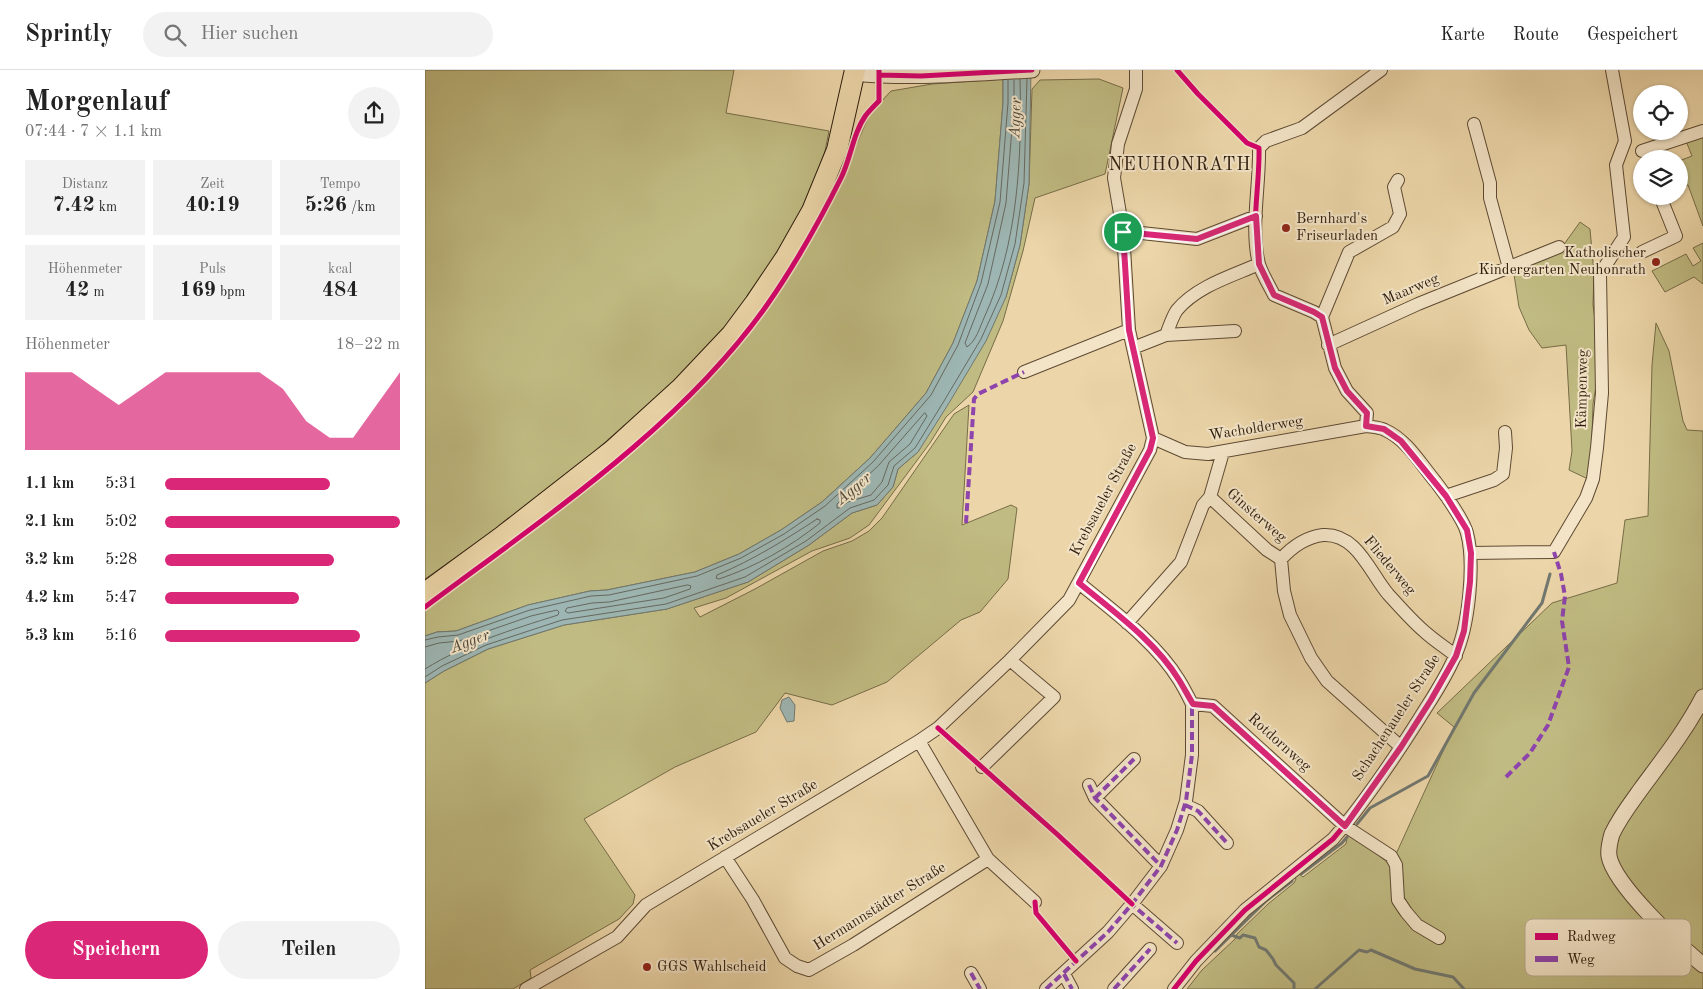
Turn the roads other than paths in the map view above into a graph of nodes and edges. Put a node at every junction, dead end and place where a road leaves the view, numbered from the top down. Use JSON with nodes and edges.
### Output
{"nodes":[{"id":1,"x":1032,"y":70,"type":"edge"},
{"id":2,"x":1136,"y":70,"type":"edge"},
{"id":3,"x":1381,"y":70,"type":"edge"},
{"id":4,"x":1612,"y":70,"type":"edge"},
{"id":5,"x":855,"y":71,"type":"edge"},
{"id":6,"x":1474,"y":124,"type":"dead end"},
{"id":7,"x":1703,"y":131,"type":"edge"},
{"id":8,"x":1625,"y":141,"type":"junction"},
{"id":9,"x":1637,"y":150,"type":"edge"},
{"id":10,"x":1656,"y":150,"type":"edge"},
{"id":11,"x":1398,"y":180,"type":"dead end"},
{"id":12,"x":1663,"y":205,"type":"edge"},
{"id":13,"x":1256,"y":216,"type":"junction"},
{"id":14,"x":1123,"y":232,"type":"junction"},
{"id":15,"x":1559,"y":247,"type":"dead end"},
{"id":16,"x":1642,"y":252,"type":"dead end"},
{"id":17,"x":1259,"y":264,"type":"junction"},
{"id":18,"x":1509,"y":268,"type":"junction"},
{"id":19,"x":1322,"y":317,"type":"junction"},
{"id":20,"x":1129,"y":330,"type":"junction"},
{"id":21,"x":1235,"y":331,"type":"dead end"},
{"id":22,"x":1166,"y":335,"type":"junction"},
{"id":23,"x":1328,"y":345,"type":"junction"},
{"id":24,"x":1133,"y":348,"type":"junction"},
{"id":25,"x":1024,"y":372,"type":"dead end"},
{"id":26,"x":1366,"y":426,"type":"junction"},
{"id":27,"x":1505,"y":432,"type":"dead end"},
{"id":28,"x":1153,"y":438,"type":"junction"},
{"id":29,"x":1223,"y":452,"type":"junction"},
{"id":30,"x":1446,"y":496,"type":"junction"},
{"id":31,"x":1210,"y":497,"type":"junction"},
{"id":32,"x":1471,"y":553,"type":"junction"},
{"id":33,"x":1281,"y":559,"type":"junction"},
{"id":34,"x":1079,"y":583,"type":"junction"},
{"id":35,"x":425,"y":593,"type":"edge"},
{"id":36,"x":1127,"y":623,"type":"junction"},
{"id":37,"x":1456,"y":656,"type":"junction"},
{"id":38,"x":1009,"y":660,"type":"junction"},
{"id":39,"x":1703,"y":697,"type":"edge"},
{"id":40,"x":1193,"y":704,"type":"junction"},
{"id":41,"x":919,"y":741,"type":"junction"},
{"id":42,"x":1401,"y":747,"type":"junction"},
{"id":43,"x":1134,"y":758,"type":"dead end"},
{"id":44,"x":982,"y":767,"type":"dead end"},
{"id":45,"x":1089,"y":785,"type":"dead end"},
{"id":46,"x":1095,"y":798,"type":"junction"},
{"id":47,"x":1185,"y":804,"type":"junction"},
{"id":48,"x":1345,"y":826,"type":"junction"},
{"id":49,"x":1227,"y":843,"type":"dead end"},
{"id":50,"x":725,"y":857,"type":"junction"},
{"id":51,"x":988,"y":859,"type":"junction"},
{"id":52,"x":1161,"y":866,"type":"junction"},
{"id":53,"x":1035,"y":902,"type":"dead end"},
{"id":54,"x":1132,"y":904,"type":"junction"},
{"id":55,"x":1655,"y":919,"type":"edge"},
{"id":56,"x":1439,"y":938,"type":"dead end"},
{"id":57,"x":1177,"y":943,"type":"dead end"},
{"id":58,"x":1150,"y":949,"type":"dead end"},
{"id":59,"x":1691,"y":955,"type":"edge"},
{"id":60,"x":1703,"y":965,"type":"edge"},
{"id":61,"x":971,"y":973,"type":"dead end"},
{"id":62,"x":1064,"y":974,"type":"junction"},
{"id":63,"x":526,"y":989,"type":"edge"},
{"id":64,"x":980,"y":989,"type":"edge"},
{"id":65,"x":1046,"y":989,"type":"edge"},
{"id":66,"x":1072,"y":989,"type":"edge"},
{"id":67,"x":1114,"y":989,"type":"edge"},
{"id":68,"x":1174,"y":989,"type":"edge"}],
"edges":[{"from":1,"to":5,"type":"street"},
{"from":2,"to":14,"type":"street","name":"Krebsaueler Straße"},
{"from":3,"to":13,"type":"street"},
{"from":4,"to":8,"type":"street"},
{"from":5,"to":35,"type":"main road"},
{"from":6,"to":18,"type":"street"},
{"from":7,"to":10,"type":"street"},
{"from":8,"to":9,"type":"street"},
{"from":8,"to":32,"type":"street","name":"Kämpenweg"},
{"from":11,"to":19,"type":"street"},
{"from":12,"to":16,"type":"street"},
{"from":13,"to":14,"type":"street"},
{"from":13,"to":17,"type":"street"},
{"from":14,"to":20,"type":"street","name":"Krebsaueler Straße"},
{"from":15,"to":18,"type":"street","name":"Maarweg"},
{"from":17,"to":19,"type":"street"},
{"from":17,"to":22,"type":"street"},
{"from":18,"to":23,"type":"street","name":"Maarweg"},
{"from":19,"to":23,"type":"street"},
{"from":20,"to":24,"type":"street","name":"Krebsaueler Straße"},
{"from":20,"to":25,"type":"street"},
{"from":21,"to":22,"type":"street"},
{"from":22,"to":24,"type":"street"},
{"from":23,"to":26,"type":"street"},
{"from":24,"to":28,"type":"street","name":"Krebsaueler Straße"},
{"from":26,"to":29,"type":"street","name":"Wacholderweg"},
{"from":26,"to":30,"type":"street","name":"Schachenaueler Straße"},
{"from":27,"to":30,"type":"street"},
{"from":28,"to":29,"type":"street","name":"Wacholderweg"},
{"from":28,"to":34,"type":"street","name":"Krebsaueler Straße"},
{"from":29,"to":31,"type":"street","name":"Ginsterweg"},
{"from":30,"to":32,"type":"street","name":"Schachenaueler Straße"},
{"from":31,"to":33,"type":"street","name":"Ginsterweg"},
{"from":31,"to":36,"type":"street","name":"Ginsterweg"},
{"from":32,"to":37,"type":"street","name":"Schachenaueler Straße"},
{"from":33,"to":37,"type":"street","name":"Fliederweg"},
{"from":33,"to":42,"type":"street"},
{"from":34,"to":36,"type":"street"},
{"from":34,"to":38,"type":"street","name":"Krebsaueler Straße"},
{"from":36,"to":40,"type":"street"},
{"from":37,"to":42,"type":"street","name":"Schachenaueler Straße"},
{"from":38,"to":41,"type":"street","name":"Krebsaueler Straße"},
{"from":38,"to":44,"type":"street"},
{"from":39,"to":55,"type":"street"},
{"from":40,"to":47,"type":"street"},
{"from":40,"to":48,"type":"street","name":"Rotdornweg"},
{"from":41,"to":50,"type":"street","name":"Krebsaueler Straße"},
{"from":41,"to":51,"type":"street"},
{"from":42,"to":48,"type":"street","name":"Schachenaueler Straße"},
{"from":43,"to":46,"type":"street"},
{"from":45,"to":46,"type":"street"},
{"from":46,"to":52,"type":"street"},
{"from":47,"to":49,"type":"street"},
{"from":47,"to":52,"type":"street"},
{"from":48,"to":56,"type":"street","name":"Rotdornweg"},
{"from":48,"to":68,"type":"street","name":"Schachenaueler Straße"},
{"from":50,"to":51,"type":"street","name":"Hermannstädter Straße"},
{"from":50,"to":63,"type":"street","name":"Krebsaueler Straße"},
{"from":51,"to":53,"type":"street"},
{"from":52,"to":54,"type":"street"},
{"from":54,"to":57,"type":"street"},
{"from":54,"to":62,"type":"street"},
{"from":58,"to":67,"type":"street"},
{"from":59,"to":60,"type":"street"},
{"from":61,"to":64,"type":"street"},
{"from":62,"to":65,"type":"street"},
{"from":62,"to":66,"type":"street"}]}
